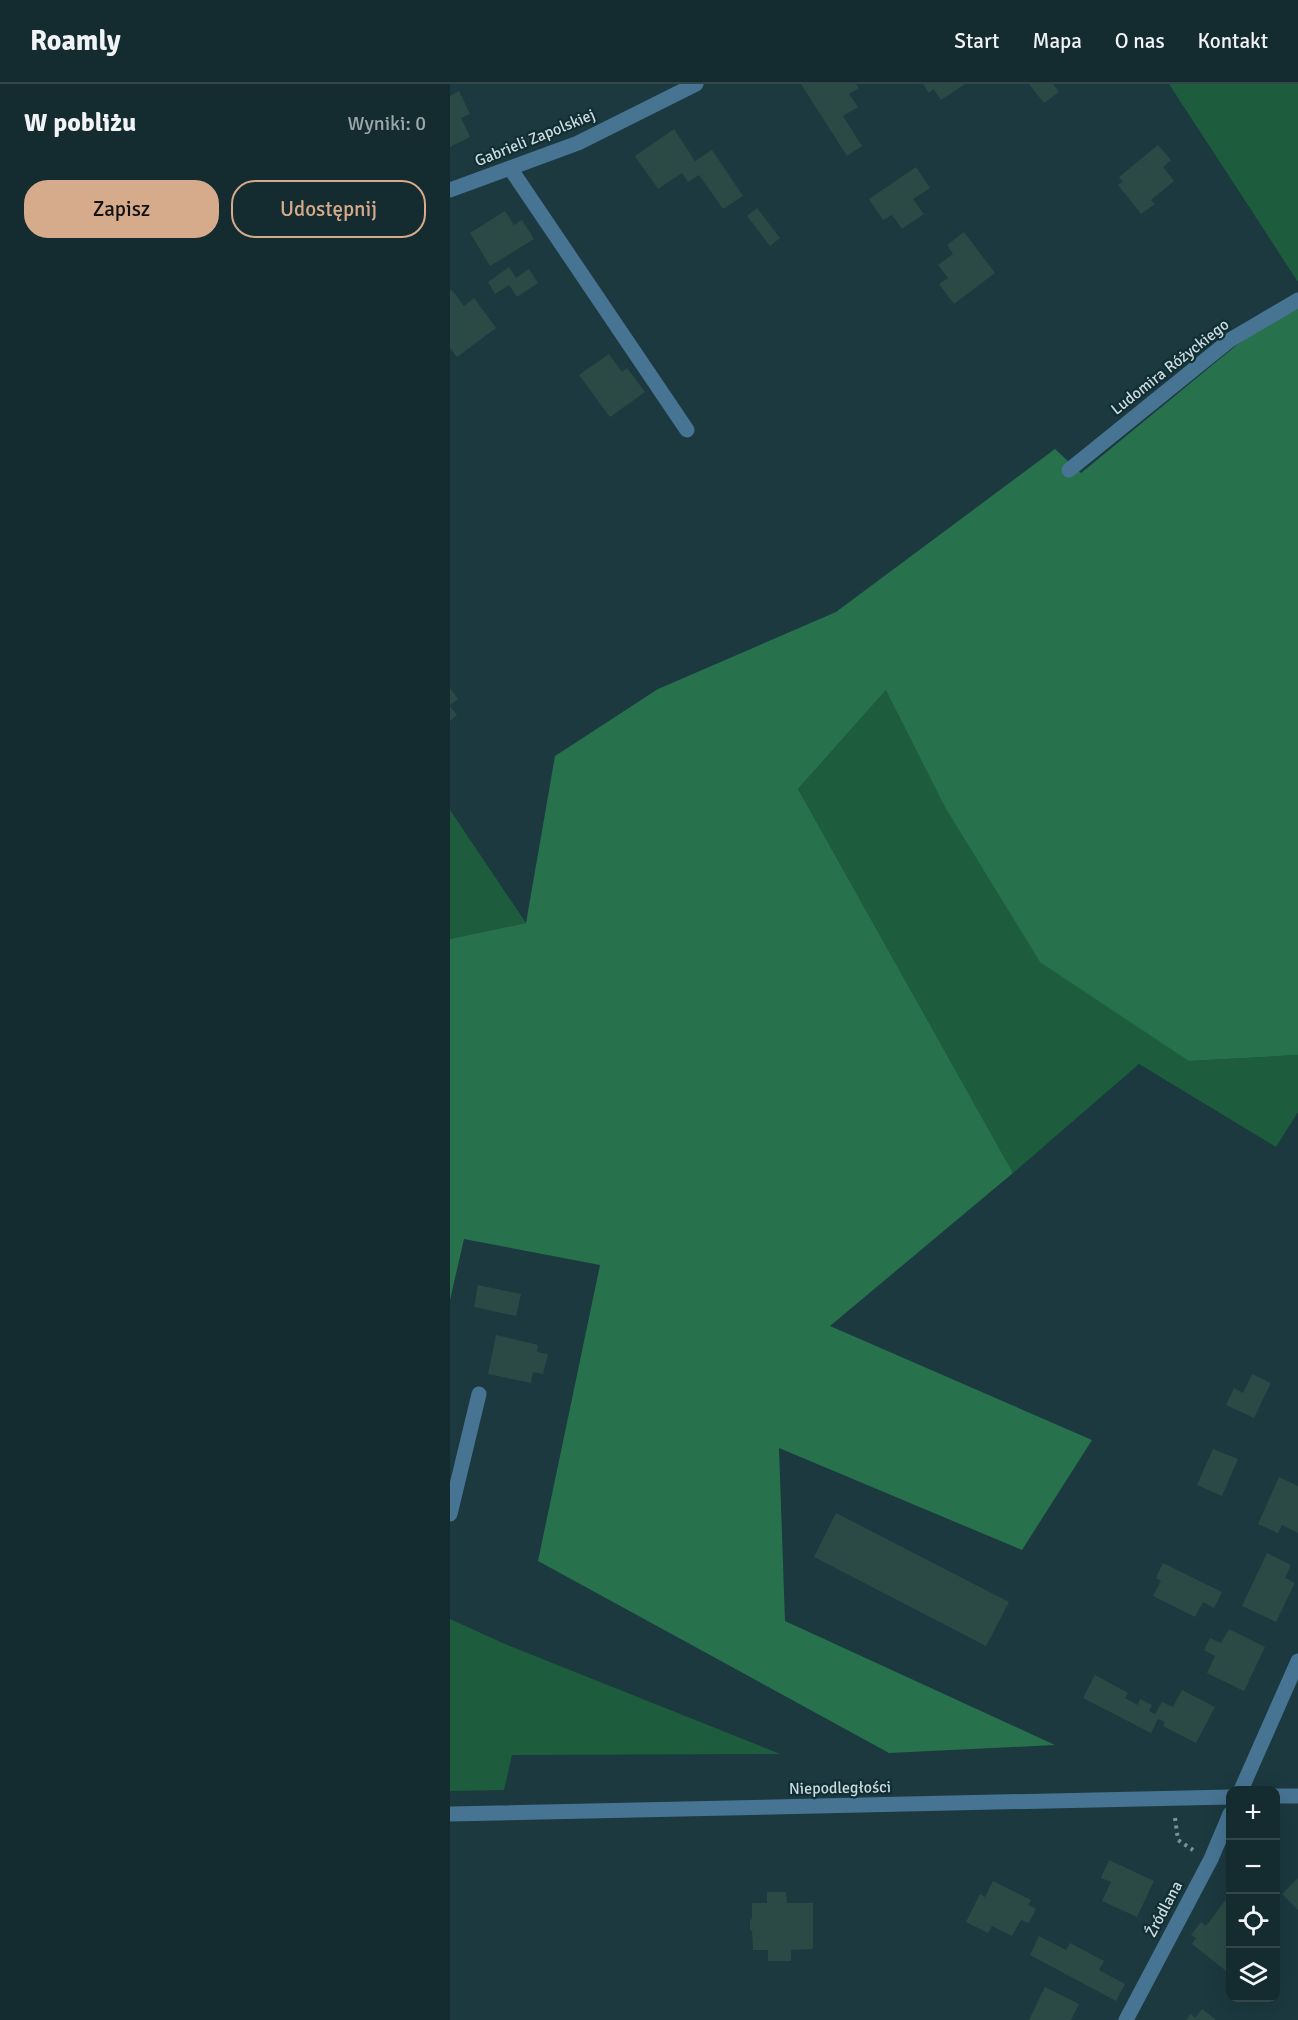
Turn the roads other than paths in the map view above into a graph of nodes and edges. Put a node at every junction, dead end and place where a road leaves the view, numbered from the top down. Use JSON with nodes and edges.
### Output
{"nodes":[{"id":1,"x":696,"y":84,"type":"edge"},
{"id":2,"x":510,"y":168,"type":"junction"},
{"id":3,"x":450,"y":190,"type":"edge"},
{"id":4,"x":1298,"y":300,"type":"edge"},
{"id":5,"x":687,"y":430,"type":"dead end"},
{"id":6,"x":1069,"y":470,"type":"dead end"},
{"id":7,"x":478,"y":1394,"type":"dead end"},
{"id":8,"x":450,"y":1514,"type":"edge"},
{"id":9,"x":1298,"y":1661,"type":"edge"},
{"id":10,"x":1243,"y":1786,"type":"edge"},
{"id":11,"x":1280,"y":1796,"type":"edge"},
{"id":12,"x":1298,"y":1796,"type":"edge"},
{"id":13,"x":1226,"y":1797,"type":"edge"},
{"id":14,"x":450,"y":1814,"type":"edge"},
{"id":15,"x":1226,"y":1823,"type":"edge"},
{"id":16,"x":1126,"y":2020,"type":"edge"}],
"edges":[{"from":1,"to":2,"type":"street","name":"Gabrieli Zapolskiej"},
{"from":2,"to":3,"type":"street","name":"Gabrieli Zapolskiej"},
{"from":2,"to":5,"type":"street"},
{"from":4,"to":6,"type":"street","name":"Ludomira Różyckiego"},
{"from":7,"to":8,"type":"street"},
{"from":9,"to":10,"type":"street"},
{"from":11,"to":12,"type":"street"},
{"from":13,"to":14,"type":"street","name":"Niepodległości"},
{"from":15,"to":16,"type":"street","name":"Źródlana"}]}
